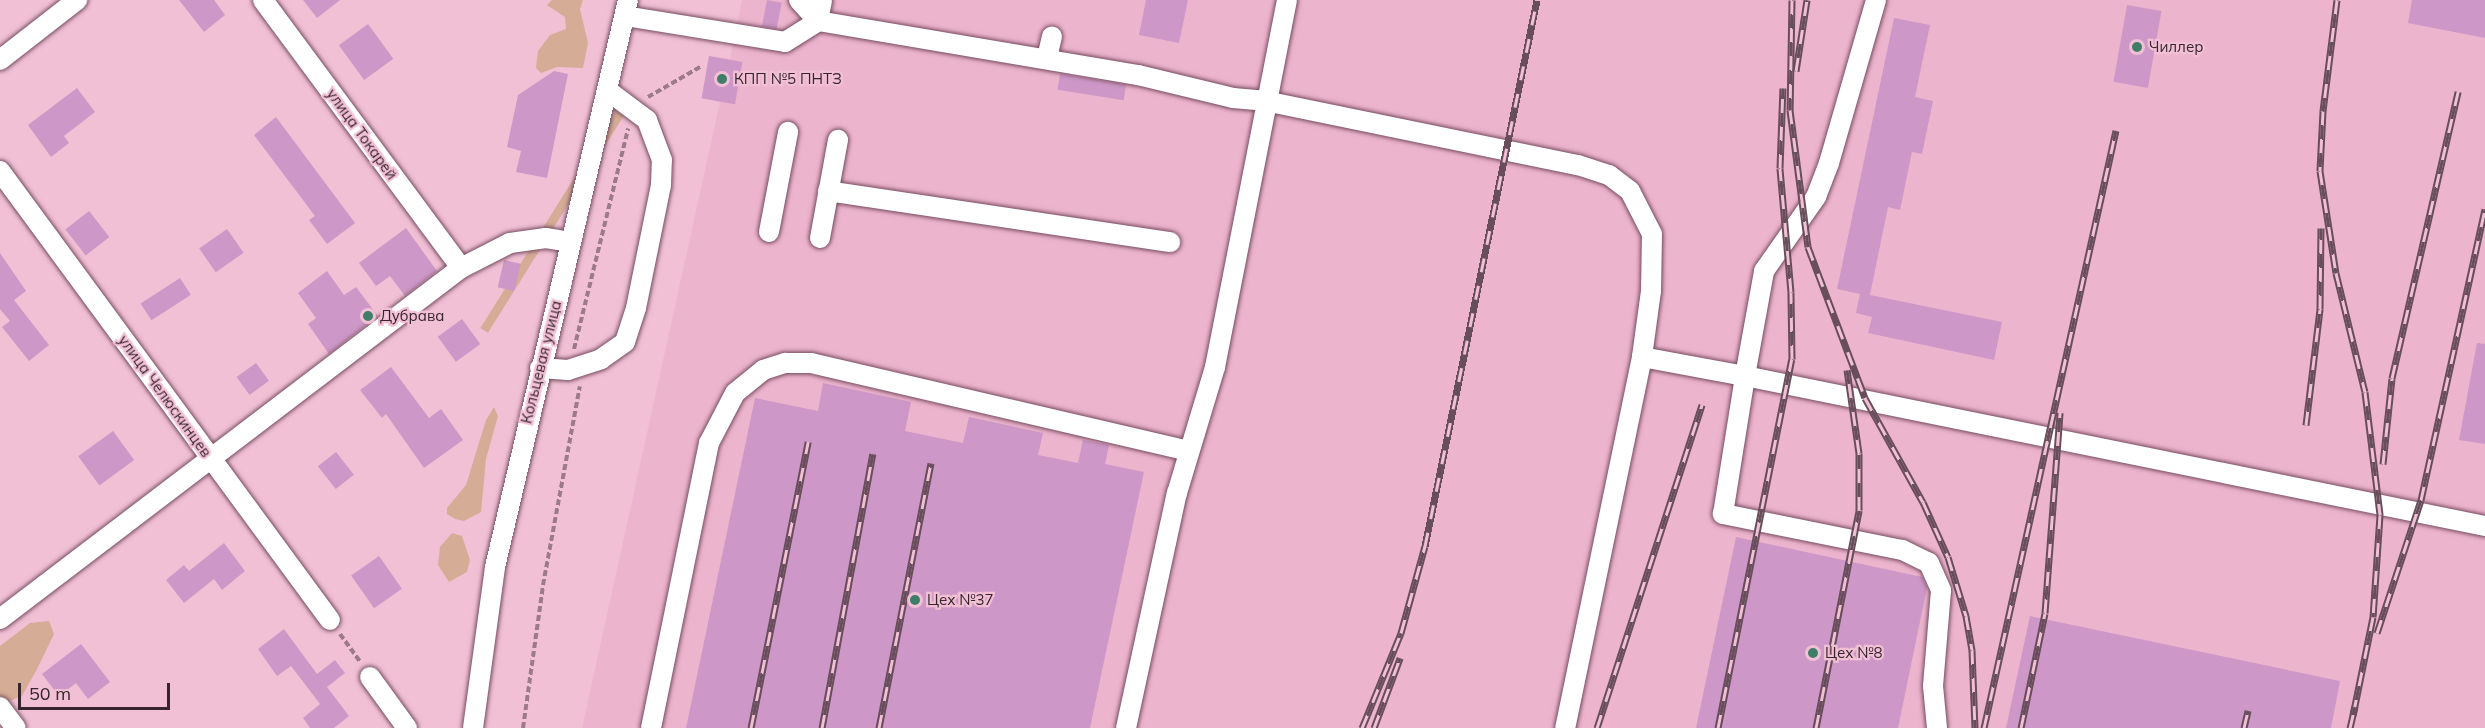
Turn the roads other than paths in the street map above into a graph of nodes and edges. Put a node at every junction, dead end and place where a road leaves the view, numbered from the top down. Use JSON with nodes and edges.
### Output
{"nodes":[{"id":1,"x":77,"y":0,"type":"edge"},
{"id":2,"x":263,"y":0,"type":"edge"},
{"id":3,"x":799,"y":0,"type":"edge"},
{"id":4,"x":822,"y":0,"type":"edge"},
{"id":5,"x":1287,"y":0,"type":"edge"},
{"id":6,"x":1876,"y":0,"type":"edge"},
{"id":7,"x":626,"y":8,"type":"edge"},
{"id":8,"x":818,"y":21,"type":"junction"},
{"id":9,"x":1052,"y":37,"type":"dead end"},
{"id":10,"x":1047,"y":58,"type":"junction"},
{"id":11,"x":0,"y":60,"type":"edge"},
{"id":12,"x":607,"y":90,"type":"junction"},
{"id":13,"x":1265,"y":101,"type":"junction"},
{"id":14,"x":788,"y":132,"type":"dead end"},
{"id":15,"x":838,"y":141,"type":"dead end"},
{"id":16,"x":0,"y":171,"type":"edge"},
{"id":17,"x":828,"y":192,"type":"junction"},
{"id":18,"x":769,"y":232,"type":"dead end"},
{"id":19,"x":820,"y":238,"type":"dead end"},
{"id":20,"x":570,"y":242,"type":"junction"},
{"id":21,"x":1170,"y":242,"type":"dead end"},
{"id":22,"x":461,"y":268,"type":"junction"},
{"id":23,"x":1642,"y":357,"type":"junction"},
{"id":24,"x":540,"y":368,"type":"junction"},
{"id":25,"x":1745,"y":376,"type":"junction"},
{"id":26,"x":1188,"y":451,"type":"junction"},
{"id":27,"x":209,"y":457,"type":"junction"},
{"id":28,"x":2485,"y":526,"type":"edge"},
{"id":29,"x":0,"y":619,"type":"edge"},
{"id":30,"x":330,"y":620,"type":"road end"},
{"id":31,"x":370,"y":677,"type":"road end"},
{"id":32,"x":0,"y":707,"type":"edge"},
{"id":33,"x":16,"y":728,"type":"edge"},
{"id":34,"x":407,"y":728,"type":"edge"},
{"id":35,"x":473,"y":728,"type":"edge"},
{"id":36,"x":651,"y":728,"type":"edge"},
{"id":37,"x":1126,"y":728,"type":"edge"},
{"id":38,"x":1565,"y":728,"type":"edge"},
{"id":39,"x":1937,"y":728,"type":"edge"}],
"edges":[{"from":1,"to":11,"type":"street"},
{"from":2,"to":22,"type":"street","name":"улица Токарей"},
{"from":3,"to":8,"type":"street"},
{"from":4,"to":8,"type":"street"},
{"from":5,"to":13,"type":"street"},
{"from":6,"to":25,"type":"street"},
{"from":7,"to":8,"type":"street"},
{"from":7,"to":12,"type":"street","name":"Кольцевая улица"},
{"from":8,"to":10,"type":"street"},
{"from":9,"to":10,"type":"street"},
{"from":10,"to":13,"type":"street"},
{"from":12,"to":20,"type":"street","name":"Кольцевая улица"},
{"from":12,"to":24,"type":"street"},
{"from":13,"to":23,"type":"street"},
{"from":13,"to":26,"type":"street"},
{"from":14,"to":18,"type":"street"},
{"from":15,"to":17,"type":"street"},
{"from":16,"to":27,"type":"street","name":"улица Челюскинцев"},
{"from":17,"to":19,"type":"street"},
{"from":17,"to":21,"type":"street"},
{"from":20,"to":22,"type":"street"},
{"from":20,"to":24,"type":"street","name":"Кольцевая улица"},
{"from":22,"to":27,"type":"street"},
{"from":23,"to":25,"type":"street"},
{"from":23,"to":38,"type":"street"},
{"from":24,"to":35,"type":"street","name":"Кольцевая улица"},
{"from":25,"to":28,"type":"street"},
{"from":25,"to":39,"type":"street"},
{"from":26,"to":36,"type":"street"},
{"from":26,"to":37,"type":"street"},
{"from":27,"to":29,"type":"street"},
{"from":27,"to":30,"type":"street","name":"улица Челюскинцев"},
{"from":31,"to":34,"type":"street"},
{"from":32,"to":33,"type":"street"}]}
